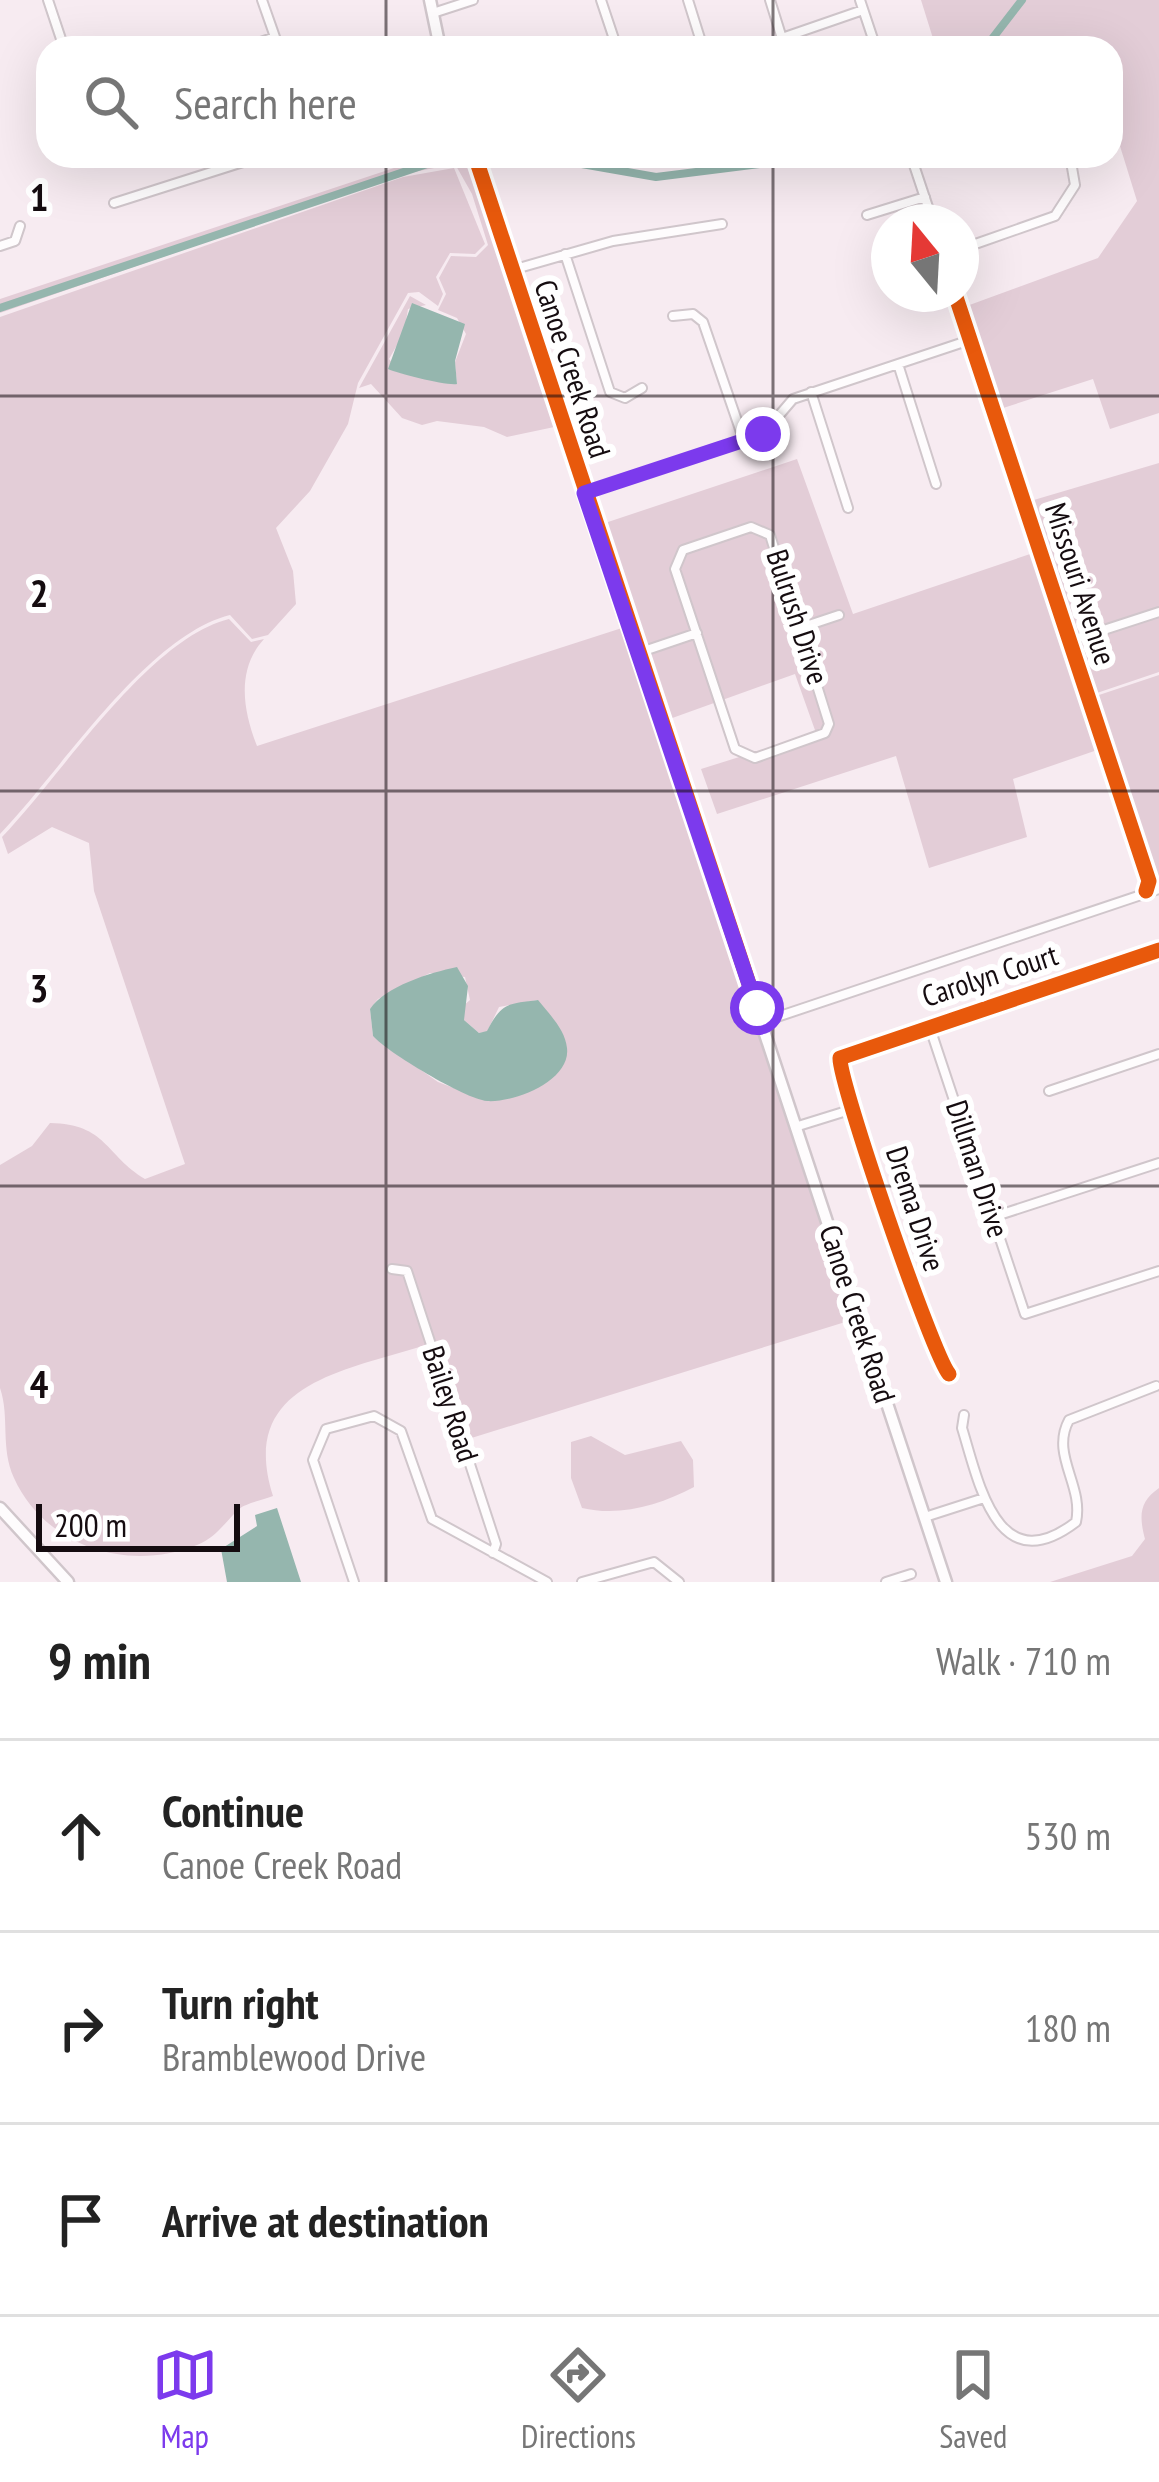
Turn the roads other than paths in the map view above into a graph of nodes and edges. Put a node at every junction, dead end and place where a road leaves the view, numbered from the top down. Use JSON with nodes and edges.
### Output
{"nodes":[{"id":1,"x":48,"y":0,"type":"edge"},
{"id":2,"x":262,"y":0,"type":"edge"},
{"id":3,"x":473,"y":0,"type":"edge"},
{"id":4,"x":602,"y":0,"type":"edge"},
{"id":5,"x":688,"y":0,"type":"edge"},
{"id":6,"x":770,"y":0,"type":"edge"},
{"id":7,"x":862,"y":5,"type":"edge"},
{"id":8,"x":431,"y":7,"type":"edge"},
{"id":9,"x":60,"y":36,"type":"edge"},
{"id":10,"x":275,"y":36,"type":"edge"},
{"id":11,"x":613,"y":36,"type":"edge"},
{"id":12,"x":699,"y":36,"type":"edge"},
{"id":13,"x":782,"y":36,"type":"edge"},
{"id":14,"x":798,"y":36,"type":"edge"},
{"id":15,"x":872,"y":36,"type":"edge"},
{"id":16,"x":224,"y":168,"type":"edge"},
{"id":17,"x":479,"y":168,"type":"edge"},
{"id":18,"x":915,"y":168,"type":"edge"},
{"id":19,"x":1072,"y":168,"type":"edge"},
{"id":20,"x":925,"y":197,"type":"junction"},
{"id":21,"x":114,"y":203,"type":"dead end"},
{"id":22,"x":927,"y":204,"type":"edge"},
{"id":23,"x":867,"y":215,"type":"dead end"},
{"id":24,"x":722,"y":224,"type":"dead end"},
{"id":25,"x":20,"y":226,"type":"dead end"},
{"id":26,"x":979,"y":243,"type":"edge"},
{"id":27,"x":0,"y":247,"type":"edge"},
{"id":28,"x":566,"y":254,"type":"junction"},
{"id":29,"x":512,"y":270,"type":"junction"},
{"id":30,"x":961,"y":312,"type":"edge"},
{"id":31,"x":673,"y":316,"type":"dead end"},
{"id":32,"x":970,"y":340,"type":"junction"},
{"id":33,"x":898,"y":364,"type":"junction"},
{"id":34,"x":642,"y":388,"type":"dead end"},
{"id":35,"x":811,"y":392,"type":"junction"},
{"id":36,"x":744,"y":441,"type":"junction"},
{"id":37,"x":936,"y":484,"type":"dead end"},
{"id":38,"x":584,"y":493,"type":"junction"},
{"id":39,"x":848,"y":508,"type":"dead end"},
{"id":40,"x":1159,"y":612,"type":"edge"},
{"id":41,"x":839,"y":615,"type":"dead end"},
{"id":42,"x":800,"y":628,"type":"junction"},
{"id":43,"x":697,"y":633,"type":"junction"},
{"id":44,"x":1070,"y":641,"type":"junction"},
{"id":45,"x":638,"y":653,"type":"junction"},
{"id":46,"x":1159,"y":889,"type":"edge"},
{"id":47,"x":1146,"y":891,"type":"junction"},
{"id":48,"x":1159,"y":950,"type":"edge"},
{"id":49,"x":762,"y":1022,"type":"junction"},
{"id":50,"x":929,"y":1025,"type":"junction"},
{"id":51,"x":1159,"y":1054,"type":"edge"},
{"id":52,"x":840,"y":1058,"type":"joint"},
{"id":53,"x":1049,"y":1091,"type":"dead end"},
{"id":54,"x":853,"y":1109,"type":"junction"},
{"id":55,"x":796,"y":1127,"type":"junction"},
{"id":56,"x":1159,"y":1163,"type":"edge"},
{"id":57,"x":993,"y":1217,"type":"junction"},
{"id":58,"x":392,"y":1269,"type":"dead end"},
{"id":59,"x":1159,"y":1271,"type":"edge"},
{"id":60,"x":950,"y":1374,"type":"dead end"},
{"id":61,"x":1156,"y":1386,"type":"dead end"},
{"id":62,"x":964,"y":1415,"type":"dead end"},
{"id":63,"x":984,"y":1498,"type":"junction"},
{"id":64,"x":2,"y":1514,"type":"edge"},
{"id":65,"x":925,"y":1517,"type":"junction"},
{"id":66,"x":493,"y":1552,"type":"junction"},
{"id":67,"x":911,"y":1574,"type":"dead end"},
{"id":68,"x":68,"y":1582,"type":"edge"},
{"id":69,"x":354,"y":1582,"type":"edge"},
{"id":70,"x":547,"y":1582,"type":"edge"},
{"id":71,"x":582,"y":1582,"type":"edge"},
{"id":72,"x":679,"y":1582,"type":"edge"},
{"id":73,"x":886,"y":1582,"type":"edge"},
{"id":74,"x":946,"y":1582,"type":"edge"}],
"edges":[{"from":1,"to":9,"type":"street"},
{"from":2,"to":10,"type":"street"},
{"from":3,"to":8,"type":"street"},
{"from":4,"to":11,"type":"street"},
{"from":5,"to":12,"type":"street"},
{"from":6,"to":13,"type":"street"},
{"from":7,"to":14,"type":"street"},
{"from":7,"to":15,"type":"street"},
{"from":16,"to":21,"type":"street"},
{"from":17,"to":29,"type":"main road","name":"Canoe Creek Road"},
{"from":18,"to":20,"type":"street"},
{"from":19,"to":26,"type":"street"},
{"from":20,"to":22,"type":"street"},
{"from":20,"to":23,"type":"street"},
{"from":24,"to":28,"type":"street"},
{"from":25,"to":27,"type":"street"},
{"from":28,"to":29,"type":"street"},
{"from":28,"to":34,"type":"street"},
{"from":29,"to":38,"type":"main road","name":"Canoe Creek Road"},
{"from":30,"to":32,"type":"street","name":"Missouri Avenue"},
{"from":31,"to":36,"type":"street"},
{"from":32,"to":33,"type":"street"},
{"from":32,"to":44,"type":"street","name":"Missouri Avenue"},
{"from":33,"to":35,"type":"street"},
{"from":33,"to":37,"type":"street"},
{"from":35,"to":36,"type":"street"},
{"from":35,"to":39,"type":"street"},
{"from":36,"to":38,"type":"street"},
{"from":38,"to":45,"type":"main road","name":"Canoe Creek Road"},
{"from":40,"to":44,"type":"street"},
{"from":41,"to":42,"type":"street"},
{"from":42,"to":43,"type":"street","name":"Bulrush Drive"},
{"from":42,"to":43,"type":"street","name":"Bulrush Drive"},
{"from":43,"to":45,"type":"street"},
{"from":44,"to":47,"type":"street","name":"Missouri Avenue"},
{"from":45,"to":49,"type":"main road","name":"Canoe Creek Road"},
{"from":46,"to":47,"type":"street"},
{"from":47,"to":49,"type":"street"},
{"from":48,"to":50,"type":"street","name":"Carolyn Court"},
{"from":49,"to":55,"type":"main road","name":"Canoe Creek Road"},
{"from":50,"to":52,"type":"street","name":"Carolyn Court"},
{"from":50,"to":57,"type":"street","name":"Dillman Drive"},
{"from":51,"to":53,"type":"street"},
{"from":52,"to":54,"type":"street","name":"Drema Drive"},
{"from":54,"to":55,"type":"street"},
{"from":54,"to":60,"type":"street","name":"Drema Drive"},
{"from":55,"to":65,"type":"main road","name":"Canoe Creek Road"},
{"from":56,"to":57,"type":"street"},
{"from":57,"to":59,"type":"street","name":"Dillman Drive"},
{"from":58,"to":66,"type":"street","name":"Bailey Road"},
{"from":61,"to":63,"type":"street"},
{"from":62,"to":63,"type":"street"},
{"from":63,"to":65,"type":"street"},
{"from":64,"to":68,"type":"main road"},
{"from":65,"to":74,"type":"main road","name":"Canoe Creek Road"},
{"from":66,"to":69,"type":"street"},
{"from":66,"to":70,"type":"street"},
{"from":67,"to":73,"type":"street"},
{"from":71,"to":72,"type":"street"}]}
